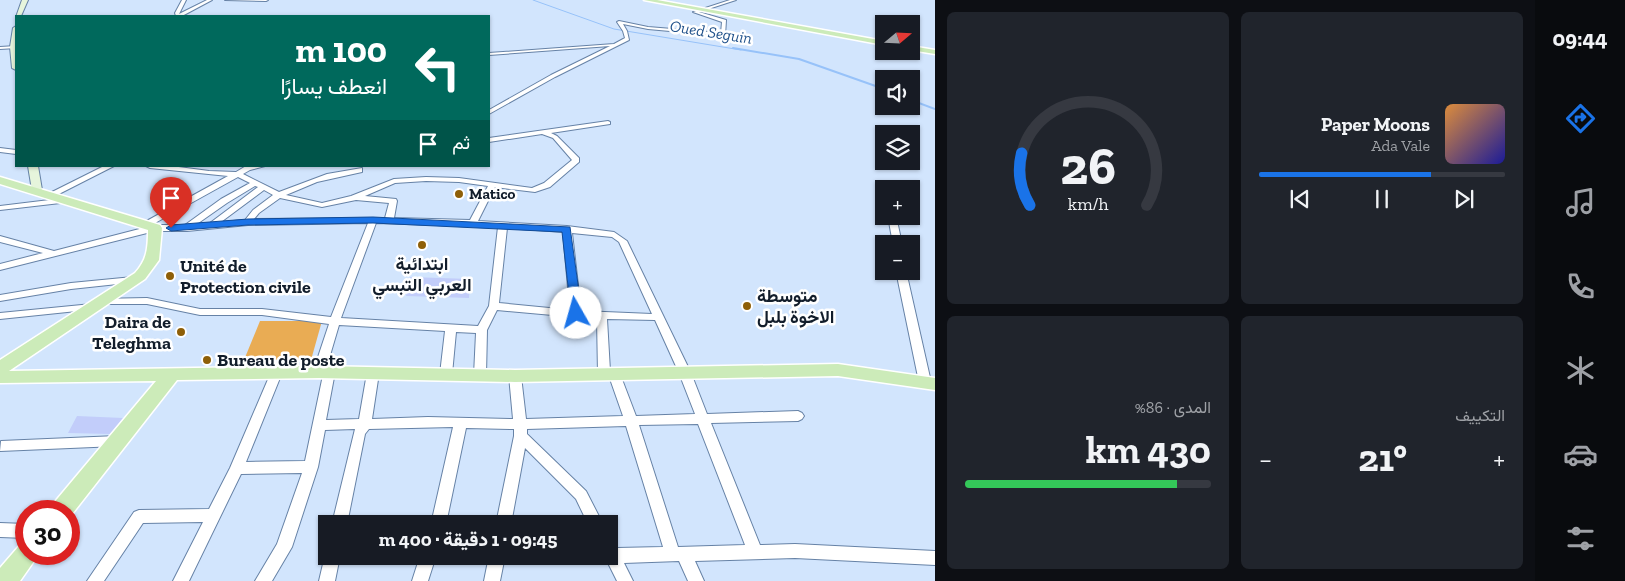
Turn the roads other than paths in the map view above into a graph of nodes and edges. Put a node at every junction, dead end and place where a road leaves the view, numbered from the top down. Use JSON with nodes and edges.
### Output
{"nodes":[{"id":1,"x":25,"y":0,"type":"edge"},
{"id":2,"x":184,"y":0,"type":"edge"},
{"id":3,"x":210,"y":0,"type":"edge"},
{"id":4,"x":227,"y":0,"type":"edge"},
{"id":5,"x":266,"y":0,"type":"edge"},
{"id":6,"x":647,"y":0,"type":"edge"},
{"id":7,"x":734,"y":0,"type":"edge"},
{"id":8,"x":702,"y":10,"type":"junction"},
{"id":9,"x":18,"y":15,"type":"edge"},
{"id":10,"x":178,"y":15,"type":"edge"},
{"id":11,"x":181,"y":15,"type":"edge"},
{"id":12,"x":875,"y":41,"type":"edge"},
{"id":13,"x":619,"y":43,"type":"junction"},
{"id":14,"x":14,"y":47,"type":"edge"},
{"id":15,"x":0,"y":48,"type":"edge"},
{"id":16,"x":920,"y":50,"type":"edge"},
{"id":17,"x":935,"y":52,"type":"edge"},
{"id":18,"x":490,"y":54,"type":"edge"},
{"id":19,"x":490,"y":111,"type":"edge"},
{"id":20,"x":608,"y":123,"type":"dead end"},
{"id":21,"x":542,"y":132,"type":"junction"},
{"id":22,"x":490,"y":140,"type":"edge"},
{"id":23,"x":0,"y":150,"type":"edge"},
{"id":24,"x":15,"y":152,"type":"edge"},
{"id":25,"x":33,"y":167,"type":"edge"},
{"id":26,"x":108,"y":167,"type":"edge"},
{"id":27,"x":158,"y":167,"type":"edge"},
{"id":28,"x":249,"y":167,"type":"edge"},
{"id":29,"x":359,"y":170,"type":"dead end"},
{"id":30,"x":238,"y":174,"type":"junction"},
{"id":31,"x":0,"y":180,"type":"edge"},
{"id":32,"x":493,"y":184,"type":"junction"},
{"id":33,"x":259,"y":185,"type":"junction"},
{"id":34,"x":37,"y":190,"type":"junction"},
{"id":35,"x":50,"y":194,"type":"junction"},
{"id":36,"x":280,"y":196,"type":"junction"},
{"id":37,"x":353,"y":198,"type":"junction"},
{"id":38,"x":66,"y":200,"type":"junction"},
{"id":39,"x":0,"y":208,"type":"edge"},
{"id":40,"x":373,"y":220,"type":"junction"},
{"id":41,"x":389,"y":221,"type":"junction"},
{"id":42,"x":248,"y":222,"type":"junction"},
{"id":43,"x":473,"y":223,"type":"junction"},
{"id":44,"x":213,"y":224,"type":"junction"},
{"id":45,"x":503,"y":225,"type":"junction"},
{"id":46,"x":151,"y":227,"type":"junction"},
{"id":47,"x":187,"y":228,"type":"junction"},
{"id":48,"x":567,"y":229,"type":"junction"},
{"id":49,"x":0,"y":239,"type":"edge"},
{"id":50,"x":54,"y":253,"type":"junction"},
{"id":51,"x":0,"y":267,"type":"edge"},
{"id":52,"x":133,"y":280,"type":"junction"},
{"id":53,"x":903,"y":280,"type":"edge"},
{"id":54,"x":0,"y":298,"type":"edge"},
{"id":55,"x":96,"y":304,"type":"junction"},
{"id":56,"x":494,"y":306,"type":"junction"},
{"id":57,"x":576,"y":313,"type":"junction"},
{"id":58,"x":0,"y":316,"type":"edge"},
{"id":59,"x":602,"y":316,"type":"junction"},
{"id":60,"x":658,"y":317,"type":"junction"},
{"id":61,"x":335,"y":321,"type":"junction"},
{"id":62,"x":450,"y":328,"type":"junction"},
{"id":63,"x":482,"y":330,"type":"junction"},
{"id":64,"x":0,"y":368,"type":"edge"},
{"id":65,"x":324,"y":372,"type":"junction"},
{"id":66,"x":276,"y":373,"type":"junction"},
{"id":67,"x":373,"y":373,"type":"junction"},
{"id":68,"x":685,"y":373,"type":"junction"},
{"id":69,"x":172,"y":374,"type":"junction"},
{"id":70,"x":446,"y":374,"type":"junction"},
{"id":71,"x":609,"y":374,"type":"junction"},
{"id":72,"x":480,"y":375,"type":"junction"},
{"id":73,"x":515,"y":376,"type":"junction"},
{"id":74,"x":0,"y":377,"type":"edge"},
{"id":75,"x":930,"y":383,"type":"edge"},
{"id":76,"x":798,"y":416,"type":"dead end"},
{"id":77,"x":702,"y":418,"type":"junction"},
{"id":78,"x":631,"y":420,"type":"junction"},
{"id":79,"x":320,"y":424,"type":"junction"},
{"id":80,"x":365,"y":424,"type":"junction"},
{"id":81,"x":460,"y":424,"type":"junction"},
{"id":82,"x":520,"y":430,"type":"junction"},
{"id":83,"x":118,"y":441,"type":"junction"},
{"id":84,"x":1,"y":446,"type":"edge"},
{"id":85,"x":310,"y":467,"type":"junction"},
{"id":86,"x":237,"y":468,"type":"junction"},
{"id":87,"x":70,"y":500,"type":"edge"},
{"id":88,"x":214,"y":515,"type":"junction"},
{"id":89,"x":341,"y":515,"type":"edge"},
{"id":90,"x":440,"y":515,"type":"edge"},
{"id":91,"x":505,"y":515,"type":"edge"},
{"id":92,"x":591,"y":515,"type":"edge"},
{"id":93,"x":0,"y":530,"type":"edge"},
{"id":94,"x":15,"y":531,"type":"edge"},
{"id":95,"x":755,"y":552,"type":"junction"},
{"id":96,"x":618,"y":554,"type":"edge"},
{"id":97,"x":678,"y":554,"type":"junction"},
{"id":98,"x":935,"y":558,"type":"edge"},
{"id":99,"x":18,"y":565,"type":"edge"},
{"id":100,"x":330,"y":565,"type":"edge"},
{"id":101,"x":425,"y":565,"type":"edge"},
{"id":102,"x":495,"y":565,"type":"edge"},
{"id":103,"x":616,"y":565,"type":"edge"},
{"id":104,"x":5,"y":581,"type":"edge"},
{"id":105,"x":95,"y":581,"type":"edge"},
{"id":106,"x":181,"y":581,"type":"edge"},
{"id":107,"x":263,"y":581,"type":"edge"},
{"id":108,"x":327,"y":581,"type":"edge"},
{"id":109,"x":420,"y":581,"type":"edge"},
{"id":110,"x":492,"y":581,"type":"edge"},
{"id":111,"x":625,"y":581,"type":"edge"},
{"id":112,"x":696,"y":581,"type":"edge"}],
"edges":[{"from":1,"to":9,"type":"main road"},
{"from":2,"to":10,"type":"street"},
{"from":3,"to":11,"type":"street"},
{"from":4,"to":5,"type":"street"},
{"from":6,"to":8,"type":"main road"},
{"from":7,"to":8,"type":"street"},
{"from":8,"to":12,"type":"main road"},
{"from":8,"to":13,"type":"street"},
{"from":13,"to":18,"type":"street"},
{"from":13,"to":19,"type":"street"},
{"from":14,"to":15,"type":"street"},
{"from":16,"to":17,"type":"main road"},
{"from":20,"to":21,"type":"street"},
{"from":21,"to":22,"type":"street"},
{"from":21,"to":32,"type":"street"},
{"from":23,"to":24,"type":"street"},
{"from":25,"to":34,"type":"main road"},
{"from":26,"to":35,"type":"street"},
{"from":27,"to":30,"type":"street"},
{"from":28,"to":30,"type":"street"},
{"from":29,"to":36,"type":"street"},
{"from":30,"to":33,"type":"street"},
{"from":30,"to":46,"type":"street"},
{"from":31,"to":34,"type":"main road"},
{"from":32,"to":37,"type":"street"},
{"from":32,"to":43,"type":"street"},
{"from":33,"to":36,"type":"street"},
{"from":33,"to":44,"type":"street"},
{"from":33,"to":47,"type":"street"},
{"from":34,"to":35,"type":"main road"},
{"from":35,"to":38,"type":"main road"},
{"from":36,"to":37,"type":"street"},
{"from":36,"to":42,"type":"street"},
{"from":37,"to":41,"type":"street"},
{"from":38,"to":39,"type":"street"},
{"from":38,"to":46,"type":"main road"},
{"from":40,"to":41,"type":"street"},
{"from":40,"to":42,"type":"street"},
{"from":40,"to":61,"type":"street"},
{"from":41,"to":43,"type":"street"},
{"from":42,"to":44,"type":"street"},
{"from":43,"to":45,"type":"street"},
{"from":44,"to":47,"type":"street"},
{"from":45,"to":48,"type":"street"},
{"from":45,"to":56,"type":"street"},
{"from":46,"to":47,"type":"street"},
{"from":46,"to":50,"type":"street"},
{"from":46,"to":52,"type":"main road"},
{"from":48,"to":57,"type":"street"},
{"from":48,"to":60,"type":"street"},
{"from":49,"to":50,"type":"street"},
{"from":50,"to":51,"type":"street"},
{"from":52,"to":54,"type":"street"},
{"from":52,"to":55,"type":"main road"},
{"from":53,"to":75,"type":"street"},
{"from":55,"to":58,"type":"street"},
{"from":55,"to":61,"type":"street"},
{"from":55,"to":64,"type":"main road"},
{"from":56,"to":57,"type":"street"},
{"from":56,"to":63,"type":"street"},
{"from":57,"to":59,"type":"street"},
{"from":59,"to":60,"type":"street"},
{"from":59,"to":71,"type":"street"},
{"from":60,"to":68,"type":"street"},
{"from":61,"to":62,"type":"street"},
{"from":61,"to":65,"type":"street"},
{"from":62,"to":63,"type":"street"},
{"from":62,"to":70,"type":"street"},
{"from":63,"to":72,"type":"street"},
{"from":65,"to":66,"type":"main road"},
{"from":65,"to":67,"type":"main road"},
{"from":65,"to":79,"type":"street"},
{"from":66,"to":69,"type":"main road"},
{"from":66,"to":86,"type":"street"},
{"from":67,"to":70,"type":"main road"},
{"from":67,"to":80,"type":"street"},
{"from":68,"to":71,"type":"main road"},
{"from":68,"to":75,"type":"main road"},
{"from":68,"to":77,"type":"street"},
{"from":69,"to":74,"type":"main road"},
{"from":69,"to":83,"type":"main road"},
{"from":70,"to":72,"type":"main road"},
{"from":71,"to":73,"type":"main road"},
{"from":71,"to":78,"type":"street"},
{"from":72,"to":73,"type":"main road"},
{"from":73,"to":82,"type":"street"},
{"from":76,"to":77,"type":"street"},
{"from":77,"to":78,"type":"street"},
{"from":77,"to":95,"type":"street"},
{"from":78,"to":82,"type":"street"},
{"from":78,"to":97,"type":"street"},
{"from":79,"to":80,"type":"street"},
{"from":79,"to":85,"type":"street"},
{"from":80,"to":81,"type":"street"},
{"from":80,"to":89,"type":"street"},
{"from":81,"to":82,"type":"street"},
{"from":81,"to":90,"type":"street"},
{"from":82,"to":91,"type":"street"},
{"from":82,"to":92,"type":"street"},
{"from":83,"to":84,"type":"street"},
{"from":83,"to":87,"type":"main road"},
{"from":85,"to":86,"type":"street"},
{"from":85,"to":107,"type":"street"},
{"from":86,"to":88,"type":"street"},
{"from":88,"to":105,"type":"street"},
{"from":88,"to":106,"type":"street"},
{"from":93,"to":94,"type":"street"},
{"from":95,"to":97,"type":"street"},
{"from":95,"to":98,"type":"street"},
{"from":96,"to":97,"type":"street"},
{"from":97,"to":112,"type":"street"},
{"from":99,"to":104,"type":"main road"},
{"from":100,"to":108,"type":"street"},
{"from":101,"to":109,"type":"street"},
{"from":102,"to":110,"type":"street"},
{"from":103,"to":111,"type":"street"}]}
